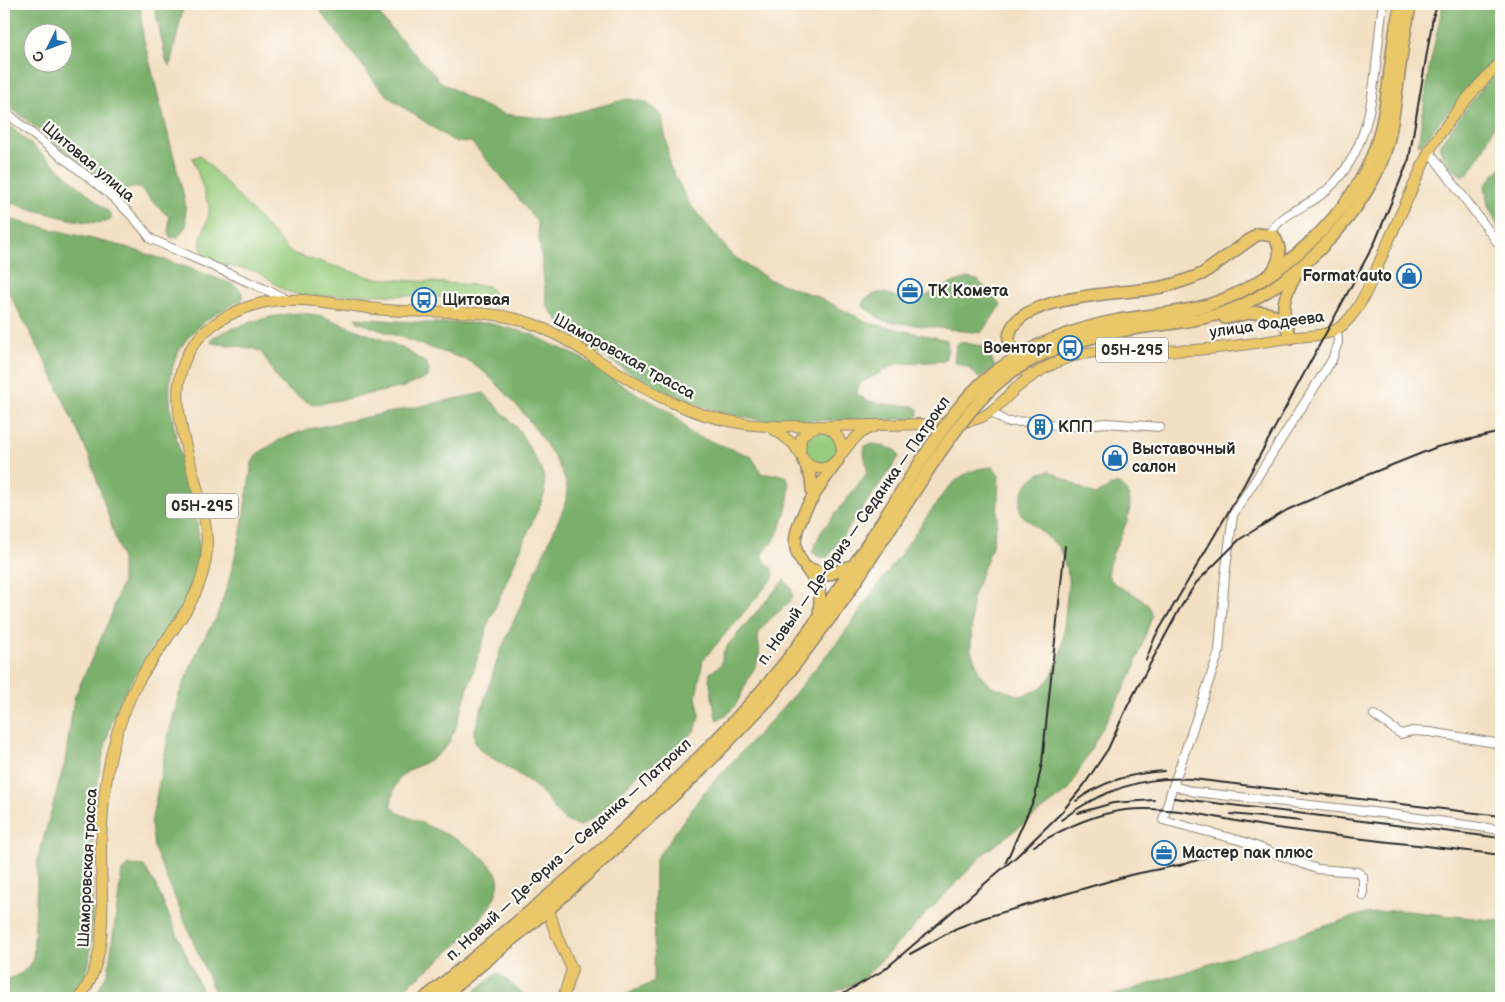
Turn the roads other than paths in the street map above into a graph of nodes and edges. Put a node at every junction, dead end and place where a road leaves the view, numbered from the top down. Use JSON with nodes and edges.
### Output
{"nodes":[{"id":1,"x":1383,"y":4,"type":"edge"},
{"id":2,"x":1401,"y":4,"type":"edge"},
{"id":3,"x":1411,"y":4,"type":"edge"},
{"id":4,"x":1501,"y":62,"type":"edge"},
{"id":5,"x":4,"y":110,"type":"edge"},
{"id":6,"x":1429,"y":151,"type":"junction"},
{"id":7,"x":1322,"y":230,"type":"junction"},
{"id":8,"x":1274,"y":238,"type":"junction"},
{"id":9,"x":1501,"y":247,"type":"edge"},
{"id":10,"x":1300,"y":268,"type":"junction"},
{"id":11,"x":1268,"y":277,"type":"junction"},
{"id":12,"x":288,"y":300,"type":"junction"},
{"id":13,"x":1214,"y":316,"type":"junction"},
{"id":14,"x":1285,"y":324,"type":"junction"},
{"id":15,"x":1336,"y":330,"type":"junction"},
{"id":16,"x":1290,"y":338,"type":"junction"},
{"id":17,"x":1041,"y":349,"type":"junction"},
{"id":18,"x":1029,"y":377,"type":"junction"},
{"id":19,"x":991,"y":411,"type":"junction"},
{"id":20,"x":766,"y":426,"type":"junction"},
{"id":21,"x":820,"y":426,"type":"junction"},
{"id":22,"x":878,"y":426,"type":"junction"},
{"id":23,"x":1160,"y":427,"type":"dead end"},
{"id":24,"x":840,"y":456,"type":"junction"},
{"id":25,"x":802,"y":457,"type":"junction"},
{"id":26,"x":928,"y":461,"type":"junction"},
{"id":27,"x":813,"y":498,"type":"junction"},
{"id":28,"x":851,"y":566,"type":"junction"},
{"id":29,"x":806,"y":567,"type":"junction"},
{"id":30,"x":819,"y":614,"type":"junction"},
{"id":31,"x":1374,"y":715,"type":"dead end"},
{"id":32,"x":1501,"y":744,"type":"edge"},
{"id":33,"x":1173,"y":786,"type":"junction"},
{"id":34,"x":1501,"y":830,"type":"edge"},
{"id":35,"x":1364,"y":896,"type":"dead end"},
{"id":36,"x":549,"y":909,"type":"junction"},
{"id":37,"x":79,"y":998,"type":"edge"},
{"id":38,"x":425,"y":998,"type":"edge"},
{"id":39,"x":441,"y":998,"type":"edge"},
{"id":40,"x":563,"y":998,"type":"edge"}],
"edges":[{"from":1,"to":8,"type":"street"},
{"from":2,"to":7,"type":"highway","name":"п. Новый — Де-Фриз — Седанка — Патрокл"},
{"from":3,"to":10,"type":"highway","name":"п. Новый — Де-Фриз — Седанка — Патрокл"},
{"from":4,"to":6,"type":"main road","name":"улица Фадеева"},
{"from":5,"to":12,"type":"street","name":"Щитовая улица"},
{"from":6,"to":9,"type":"street"},
{"from":6,"to":15,"type":"main road","name":"улица Фадеева"},
{"from":7,"to":8,"type":"highway"},
{"from":7,"to":11,"type":"highway","name":"п. Новый — Де-Фриз — Седанка — Патрокл"},
{"from":8,"to":11,"type":"highway"},
{"from":8,"to":18,"type":"highway"},
{"from":10,"to":13,"type":"highway","name":"п. Новый — Де-Фриз — Седанка — Патрокл"},
{"from":10,"to":14,"type":"highway"},
{"from":11,"to":17,"type":"highway","name":"п. Новый — Де-Фриз — Седанка — Патрокл"},
{"from":12,"to":20,"type":"main road","name":"Шаморовская трасса","number":"05Н-295"},
{"from":12,"to":37,"type":"main road","name":"Шаморовская трасса","number":"05Н-295"},
{"from":13,"to":14,"type":"highway"},
{"from":13,"to":17,"type":"highway","name":"п. Новый — Де-Фриз — Седанка — Патрокл"},
{"from":14,"to":16,"type":"highway"},
{"from":15,"to":16,"type":"main road","name":"улица Фадеева"},
{"from":15,"to":33,"type":"street"},
{"from":16,"to":18,"type":"main road","name":"улица Фадеева","number":"05Н-295"},
{"from":17,"to":26,"type":"highway","name":"п. Новый — Де-Фриз — Седанка — Патрокл","bridge":true},
{"from":18,"to":19,"type":"main road","name":"улица Фадеева","number":"05Н-295"},
{"from":19,"to":22,"type":"main road","name":"Шаморовская трасса","number":"05Н-295"},
{"from":19,"to":23,"type":"street"},
{"from":20,"to":21,"type":"main road","name":"Шаморовская трасса","number":"05Н-295"},
{"from":20,"to":25,"type":"main road","number":"05Н-295"},
{"from":21,"to":22,"type":"main road","name":"Шаморовская трасса","number":"05Н-295"},
{"from":21,"to":24,"type":"main road"},
{"from":21,"to":25,"type":"main road"},
{"from":22,"to":24,"type":"main road","number":"05Н-295"},
{"from":24,"to":25,"type":"main road","number":"05Н-295"},
{"from":24,"to":27,"type":"highway"},
{"from":25,"to":27,"type":"highway"},
{"from":26,"to":28,"type":"highway","name":"п. Новый — Де-Фриз — Седанка — Патрокл"},
{"from":26,"to":36,"type":"highway","name":"п. Новый — Де-Фриз — Седанка — Патрокл"},
{"from":27,"to":29,"type":"highway"},
{"from":28,"to":29,"type":"highway"},
{"from":28,"to":30,"type":"highway","name":"п. Новый — Де-Фриз — Седанка — Патрокл"},
{"from":29,"to":30,"type":"highway"},
{"from":30,"to":38,"type":"highway","name":"п. Новый — Де-Фриз — Седанка — Патрокл"},
{"from":31,"to":32,"type":"street"},
{"from":33,"to":34,"type":"street"},
{"from":33,"to":35,"type":"street"},
{"from":36,"to":39,"type":"highway","name":"п. Новый — Де-Фриз — Седанка — Патрокл"},
{"from":36,"to":40,"type":"main road"}]}
